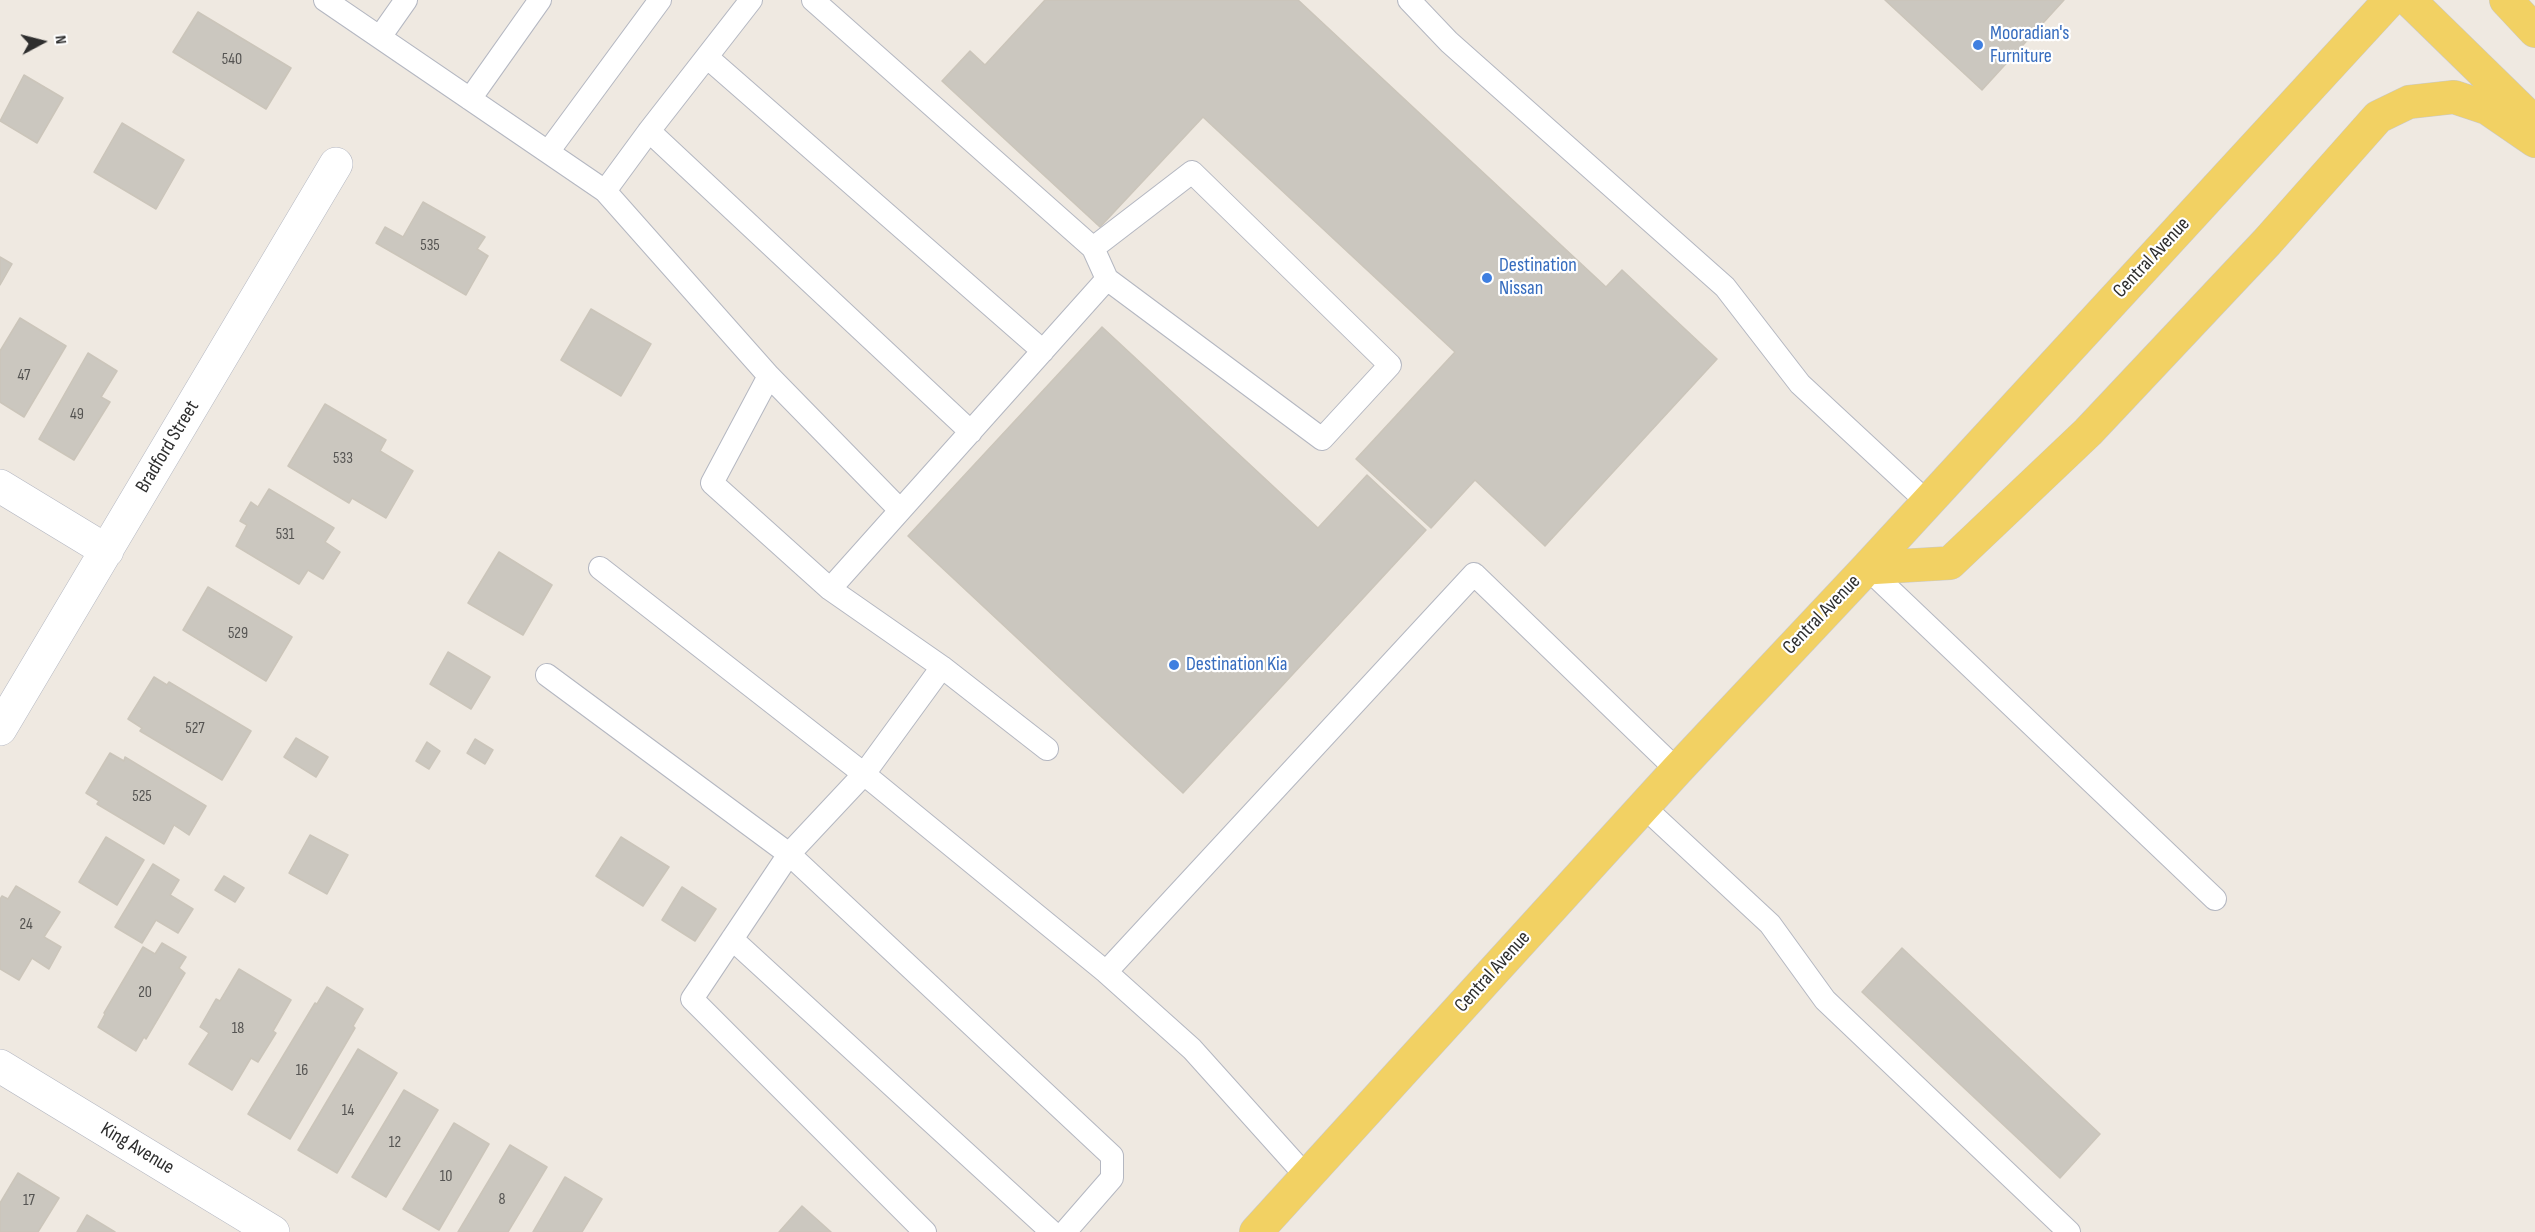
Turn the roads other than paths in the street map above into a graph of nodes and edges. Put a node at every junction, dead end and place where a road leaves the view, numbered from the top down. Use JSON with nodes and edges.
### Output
{"nodes":[{"id":1,"x":325,"y":0,"type":"edge"},
{"id":2,"x":406,"y":0,"type":"edge"},
{"id":3,"x":540,"y":0,"type":"edge"},
{"id":4,"x":660,"y":0,"type":"edge"},
{"id":5,"x":751,"y":0,"type":"edge"},
{"id":6,"x":813,"y":0,"type":"edge"},
{"id":7,"x":1409,"y":0,"type":"edge"},
{"id":8,"x":2390,"y":0,"type":"edge"},
{"id":9,"x":2409,"y":0,"type":"edge"},
{"id":10,"x":2506,"y":0,"type":"edge"},
{"id":11,"x":2535,"y":32,"type":"edge"},
{"id":12,"x":380,"y":37,"type":"junction"},
{"id":13,"x":708,"y":58,"type":"junction"},
{"id":14,"x":470,"y":99,"type":"junction"},
{"id":15,"x":2535,"y":123,"type":"edge"},
{"id":16,"x":649,"y":131,"type":"junction"},
{"id":17,"x":2535,"y":141,"type":"edge"},
{"id":18,"x":548,"y":152,"type":"junction"},
{"id":19,"x":336,"y":164,"type":"dead end"},
{"id":20,"x":605,"y":191,"type":"junction"},
{"id":21,"x":1093,"y":248,"type":"junction"},
{"id":22,"x":1107,"y":279,"type":"junction"},
{"id":23,"x":1043,"y":351,"type":"junction"},
{"id":24,"x":769,"y":376,"type":"junction"},
{"id":25,"x":970,"y":432,"type":"junction"},
{"id":26,"x":0,"y":486,"type":"edge"},
{"id":27,"x":1926,"y":501,"type":"junction"},
{"id":28,"x":900,"y":510,"type":"junction"},
{"id":29,"x":107,"y":551,"type":"junction"},
{"id":30,"x":600,"y":568,"type":"dead end"},
{"id":31,"x":1867,"y":568,"type":"junction"},
{"id":32,"x":830,"y":589,"type":"junction"},
{"id":33,"x":942,"y":666,"type":"junction"},
{"id":34,"x":547,"y":675,"type":"dead end"},
{"id":35,"x":0,"y":729,"type":"edge"},
{"id":36,"x":1047,"y":749,"type":"dead end"},
{"id":37,"x":1677,"y":770,"type":"junction"},
{"id":38,"x":864,"y":774,"type":"junction"},
{"id":39,"x":1644,"y":807,"type":"junction"},
{"id":40,"x":789,"y":854,"type":"junction"},
{"id":41,"x":2216,"y":899,"type":"dead end"},
{"id":42,"x":732,"y":939,"type":"junction"},
{"id":43,"x":1106,"y":972,"type":"junction"},
{"id":44,"x":0,"y":1066,"type":"edge"},
{"id":45,"x":1307,"y":1177,"type":"junction"},
{"id":46,"x":273,"y":1232,"type":"edge"},
{"id":47,"x":925,"y":1232,"type":"edge"},
{"id":48,"x":1052,"y":1232,"type":"edge"},
{"id":49,"x":1065,"y":1232,"type":"edge"},
{"id":50,"x":1257,"y":1232,"type":"edge"},
{"id":51,"x":2069,"y":1232,"type":"edge"}],
"edges":[{"from":1,"to":12,"type":"lane"},
{"from":2,"to":12,"type":"lane"},
{"from":3,"to":14,"type":"lane"},
{"from":4,"to":18,"type":"lane"},
{"from":5,"to":13,"type":"lane"},
{"from":6,"to":21,"type":"lane"},
{"from":7,"to":27,"type":"lane"},
{"from":8,"to":27,"type":"main road","name":"Central Avenue"},
{"from":9,"to":15,"type":"main road"},
{"from":10,"to":11,"type":"main road"},
{"from":12,"to":14,"type":"lane"},
{"from":13,"to":16,"type":"lane"},
{"from":13,"to":23,"type":"lane"},
{"from":14,"to":18,"type":"lane"},
{"from":16,"to":20,"type":"lane"},
{"from":16,"to":25,"type":"lane"},
{"from":17,"to":31,"type":"main road"},
{"from":18,"to":20,"type":"lane"},
{"from":19,"to":29,"type":"street","name":"Bradford Street"},
{"from":20,"to":24,"type":"lane"},
{"from":21,"to":22,"type":"lane"},
{"from":21,"to":22,"type":"lane"},
{"from":22,"to":23,"type":"lane"},
{"from":23,"to":25,"type":"lane"},
{"from":24,"to":28,"type":"lane"},
{"from":24,"to":32,"type":"lane"},
{"from":25,"to":28,"type":"lane"},
{"from":26,"to":29,"type":"street"},
{"from":27,"to":31,"type":"main road","name":"Central Avenue"},
{"from":28,"to":32,"type":"lane"},
{"from":29,"to":35,"type":"street","name":"Bradford Street"},
{"from":30,"to":38,"type":"lane"},
{"from":31,"to":37,"type":"main road","name":"Central Avenue"},
{"from":31,"to":41,"type":"lane"},
{"from":32,"to":33,"type":"lane"},
{"from":33,"to":36,"type":"lane"},
{"from":33,"to":38,"type":"lane"},
{"from":34,"to":40,"type":"lane"},
{"from":37,"to":39,"type":"main road","name":"Central Avenue"},
{"from":37,"to":43,"type":"lane"},
{"from":38,"to":40,"type":"lane"},
{"from":38,"to":43,"type":"lane"},
{"from":39,"to":45,"type":"main road","name":"Central Avenue"},
{"from":39,"to":51,"type":"lane"},
{"from":40,"to":42,"type":"lane"},
{"from":40,"to":49,"type":"lane"},
{"from":42,"to":47,"type":"lane"},
{"from":42,"to":48,"type":"lane"},
{"from":43,"to":45,"type":"lane"},
{"from":44,"to":46,"type":"street","name":"King Avenue"},
{"from":45,"to":50,"type":"main road","name":"Central Avenue"}]}
